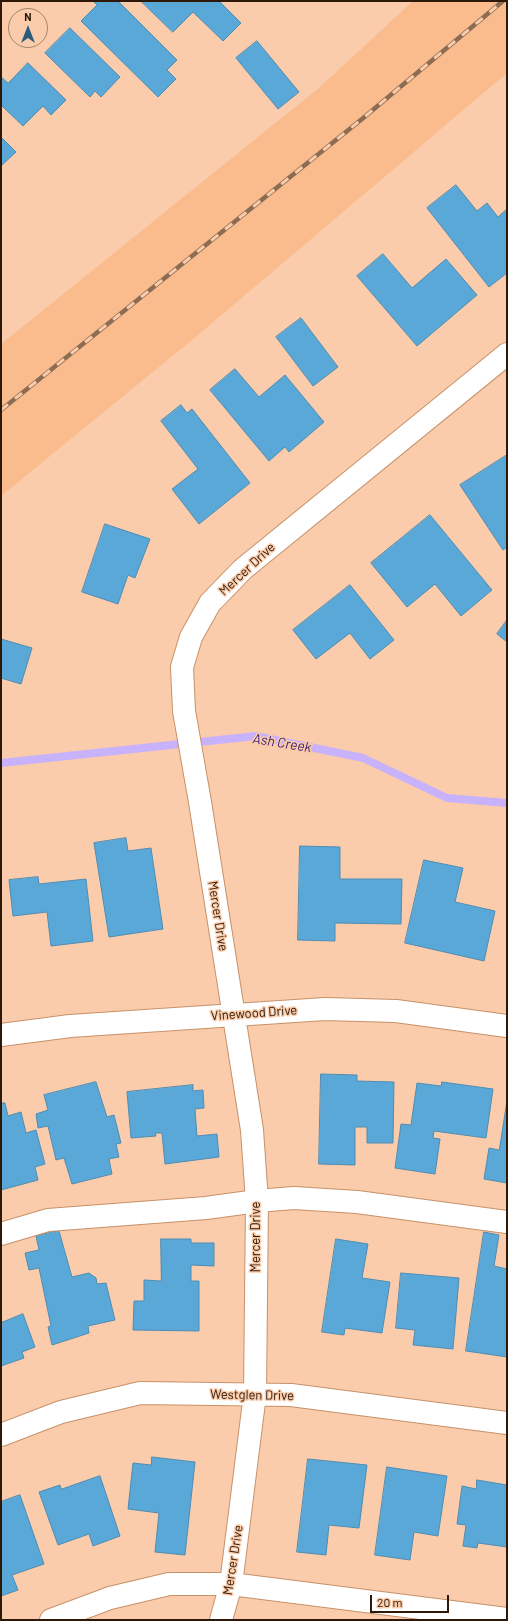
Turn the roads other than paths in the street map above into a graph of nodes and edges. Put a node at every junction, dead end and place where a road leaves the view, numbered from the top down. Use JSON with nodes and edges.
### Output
{"nodes":[{"id":1,"x":507,"y":354,"type":"edge"},
{"id":2,"x":234,"y":1014,"type":"junction"},
{"id":3,"x":507,"y":1026,"type":"edge"},
{"id":4,"x":1,"y":1035,"type":"edge"},
{"id":5,"x":256,"y":1201,"type":"junction"},
{"id":6,"x":507,"y":1222,"type":"edge"},
{"id":7,"x":1,"y":1234,"type":"edge"},
{"id":8,"x":255,"y":1394,"type":"junction"},
{"id":9,"x":507,"y":1423,"type":"edge"},
{"id":10,"x":1,"y":1435,"type":"edge"},
{"id":11,"x":231,"y":1584,"type":"junction"},
{"id":12,"x":507,"y":1618,"type":"edge"},
{"id":13,"x":51,"y":1620,"type":"edge"},
{"id":14,"x":221,"y":1620,"type":"edge"}],
"edges":[{"from":1,"to":2,"type":"street","name":"Mercer Drive"},
{"from":2,"to":3,"type":"street","name":"Vinewood Drive"},
{"from":2,"to":4,"type":"street","name":"Vinewood Drive"},
{"from":2,"to":5,"type":"street","name":"Mercer Drive"},
{"from":5,"to":6,"type":"street"},
{"from":5,"to":7,"type":"street"},
{"from":5,"to":8,"type":"street","name":"Mercer Drive"},
{"from":8,"to":9,"type":"street","name":"Westglen Drive"},
{"from":8,"to":10,"type":"street","name":"Westglen Drive"},
{"from":8,"to":11,"type":"street","name":"Mercer Drive"},
{"from":11,"to":12,"type":"street"},
{"from":11,"to":13,"type":"street"},
{"from":11,"to":14,"type":"street","name":"Mercer Drive"}]}
